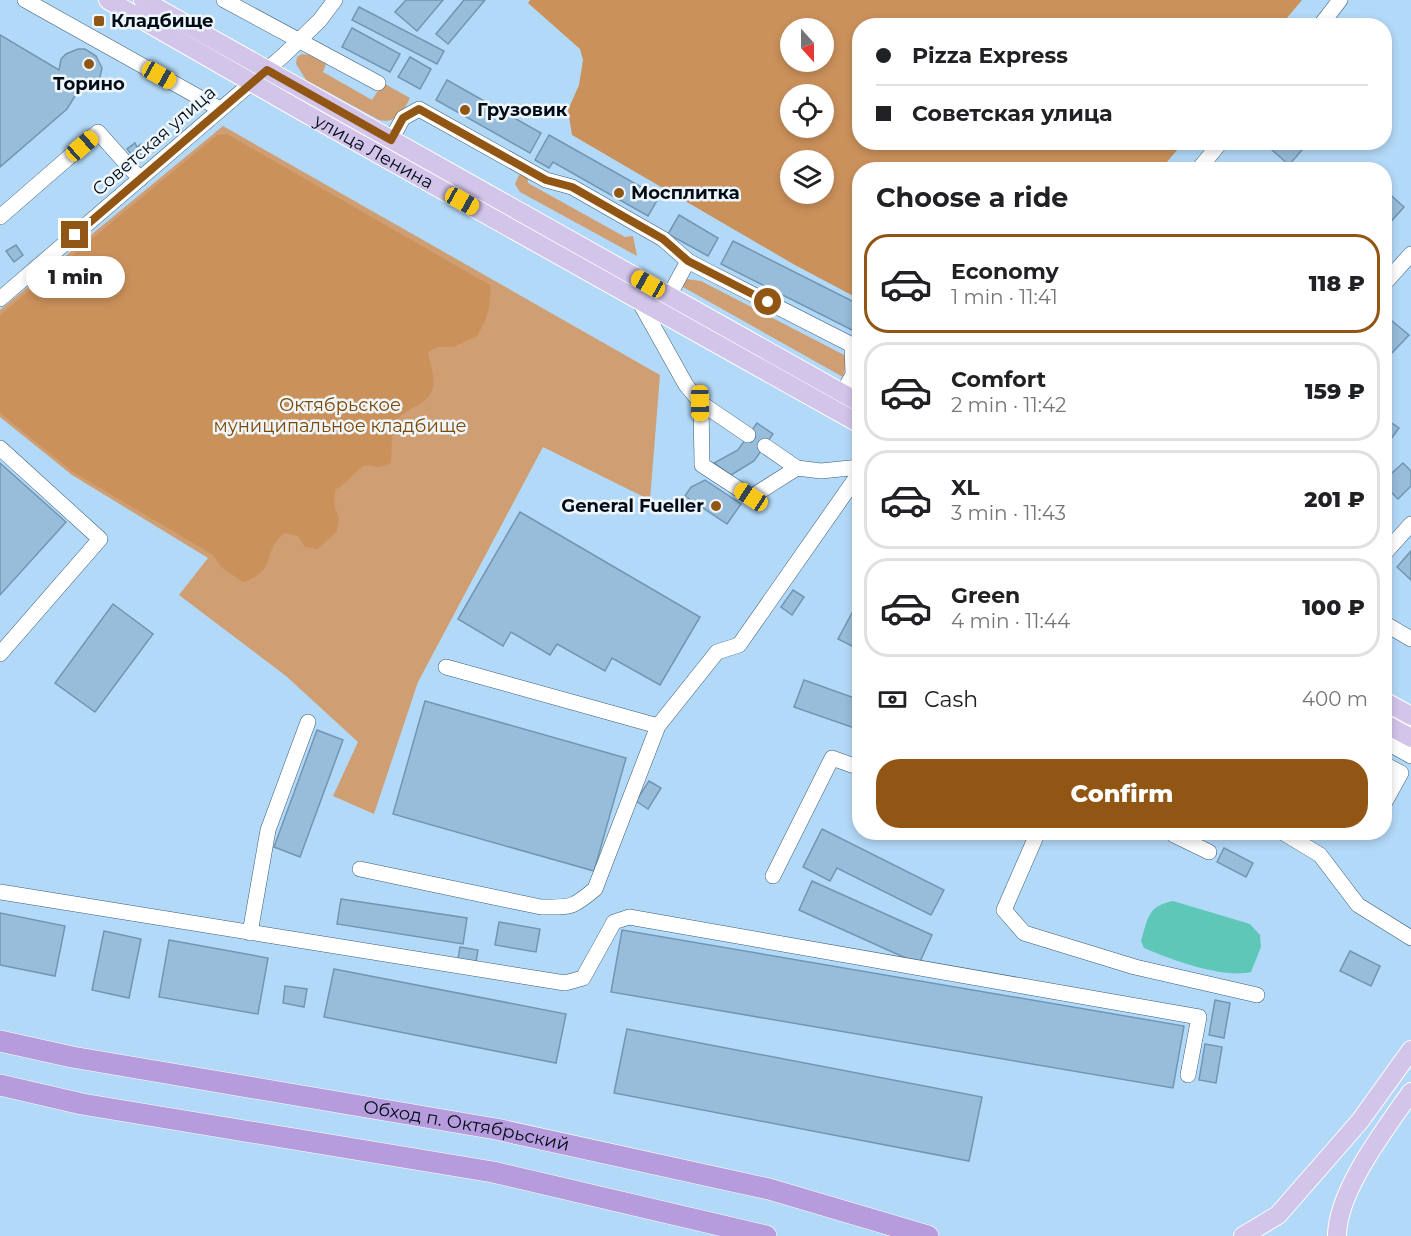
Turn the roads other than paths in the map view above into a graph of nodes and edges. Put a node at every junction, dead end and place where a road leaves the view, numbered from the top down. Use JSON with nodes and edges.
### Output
{"nodes":[{"id":1,"x":26,"y":0,"type":"edge"},
{"id":2,"x":108,"y":0,"type":"edge"},
{"id":3,"x":143,"y":0,"type":"edge"},
{"id":4,"x":224,"y":0,"type":"edge"},
{"id":5,"x":335,"y":0,"type":"edge"},
{"id":6,"x":1340,"y":0,"type":"edge"},
{"id":7,"x":1326,"y":18,"type":"edge"},
{"id":8,"x":300,"y":41,"type":"junction"},
{"id":9,"x":267,"y":70,"type":"junction"},
{"id":10,"x":252,"y":82,"type":"junction"},
{"id":11,"x":378,"y":83,"type":"dead end"},
{"id":12,"x":220,"y":109,"type":"junction"},
{"id":13,"x":391,"y":140,"type":"junction"},
{"id":14,"x":1214,"y":150,"type":"edge"},
{"id":15,"x":1205,"y":162,"type":"edge"},
{"id":16,"x":140,"y":179,"type":"junction"},
{"id":17,"x":0,"y":217,"type":"edge"},
{"id":18,"x":1411,"y":254,"type":"edge"},
{"id":19,"x":688,"y":261,"type":"junction"},
{"id":20,"x":1392,"y":275,"type":"edge"},
{"id":21,"x":3,"y":291,"type":"edge"},
{"id":22,"x":669,"y":296,"type":"junction"},
{"id":23,"x":639,"y":301,"type":"junction"},
{"id":24,"x":842,"y":393,"type":"junction"},
{"id":25,"x":852,"y":399,"type":"edge"},
{"id":26,"x":700,"y":403,"type":"junction"},
{"id":27,"x":852,"y":420,"type":"edge"},
{"id":28,"x":748,"y":435,"type":"dead end"},
{"id":29,"x":765,"y":446,"type":"dead end"},
{"id":30,"x":0,"y":448,"type":"edge"},
{"id":31,"x":797,"y":468,"type":"junction"},
{"id":32,"x":852,"y":468,"type":"edge"},
{"id":33,"x":852,"y":483,"type":"edge"},
{"id":34,"x":1411,"y":524,"type":"edge"},
{"id":35,"x":1392,"y":545,"type":"edge"},
{"id":36,"x":1392,"y":628,"type":"edge"},
{"id":37,"x":1411,"y":639,"type":"edge"},
{"id":38,"x":0,"y":654,"type":"edge"},
{"id":39,"x":446,"y":667,"type":"dead end"},
{"id":40,"x":1392,"y":705,"type":"edge"},
{"id":41,"x":1411,"y":716,"type":"edge"},
{"id":42,"x":308,"y":722,"type":"dead end"},
{"id":43,"x":658,"y":726,"type":"junction"},
{"id":44,"x":1392,"y":727,"type":"edge"},
{"id":45,"x":1411,"y":738,"type":"edge"},
{"id":46,"x":1392,"y":745,"type":"edge"},
{"id":47,"x":1411,"y":756,"type":"edge"},
{"id":48,"x":852,"y":765,"type":"edge"},
{"id":49,"x":1392,"y":768,"type":"edge"},
{"id":50,"x":1392,"y":788,"type":"edge"},
{"id":51,"x":1035,"y":840,"type":"edge"},
{"id":52,"x":1184,"y":840,"type":"edge"},
{"id":53,"x":1295,"y":840,"type":"edge"},
{"id":54,"x":1209,"y":852,"type":"dead end"},
{"id":55,"x":360,"y":868,"type":"dead end"},
{"id":56,"x":773,"y":876,"type":"dead end"},
{"id":57,"x":0,"y":892,"type":"edge"},
{"id":58,"x":250,"y":933,"type":"junction"},
{"id":59,"x":1411,"y":938,"type":"edge"},
{"id":60,"x":1257,"y":995,"type":"dead end"},
{"id":61,"x":0,"y":1041,"type":"edge"},
{"id":62,"x":1411,"y":1050,"type":"edge"},
{"id":63,"x":1188,"y":1075,"type":"dead end"},
{"id":64,"x":0,"y":1085,"type":"edge"},
{"id":65,"x":1411,"y":1092,"type":"edge"},
{"id":66,"x":929,"y":1235,"type":"edge"},
{"id":67,"x":766,"y":1236,"type":"edge"},
{"id":68,"x":1243,"y":1236,"type":"edge"},
{"id":69,"x":1337,"y":1236,"type":"edge"}],
"edges":[{"from":1,"to":12,"type":"street"},
{"from":2,"to":10,"type":"main road","name":"улица Ленина"},
{"from":3,"to":9,"type":"main road","name":"улица Ленина"},
{"from":4,"to":8,"type":"street"},
{"from":5,"to":8,"type":"street","name":"Советская улица"},
{"from":6,"to":7,"type":"street"},
{"from":8,"to":9,"type":"street","name":"Советская улица"},
{"from":8,"to":11,"type":"street"},
{"from":9,"to":10,"type":"street","name":"Советская улица"},
{"from":9,"to":13,"type":"main road","name":"улица Ленина"},
{"from":10,"to":12,"type":"street","name":"Советская улица"},
{"from":10,"to":23,"type":"main road","name":"улица Ленина"},
{"from":12,"to":16,"type":"street","name":"Советская улица"},
{"from":13,"to":19,"type":"street"},
{"from":13,"to":22,"type":"main road","name":"улица Ленина"},
{"from":14,"to":15,"type":"street"},
{"from":16,"to":17,"type":"street"},
{"from":16,"to":21,"type":"street","name":"Советская улица"},
{"from":18,"to":20,"type":"street"},
{"from":19,"to":22,"type":"street"},
{"from":19,"to":24,"type":"street"},
{"from":22,"to":24,"type":"main road","name":"улица Ленина"},
{"from":23,"to":26,"type":"street"},
{"from":23,"to":27,"type":"main road","name":"улица Ленина"},
{"from":24,"to":25,"type":"main road","name":"улица Ленина"},
{"from":26,"to":28,"type":"street"},
{"from":26,"to":31,"type":"street"},
{"from":29,"to":31,"type":"street"},
{"from":30,"to":38,"type":"street"},
{"from":31,"to":32,"type":"street"},
{"from":33,"to":43,"type":"street"},
{"from":34,"to":35,"type":"street"},
{"from":36,"to":37,"type":"street"},
{"from":39,"to":43,"type":"street"},
{"from":40,"to":41,"type":"main road"},
{"from":42,"to":58,"type":"street"},
{"from":43,"to":55,"type":"street"},
{"from":44,"to":45,"type":"main road"},
{"from":46,"to":47,"type":"street"},
{"from":48,"to":56,"type":"street"},
{"from":49,"to":50,"type":"street"},
{"from":51,"to":60,"type":"street"},
{"from":52,"to":54,"type":"street"},
{"from":53,"to":59,"type":"street"},
{"from":57,"to":58,"type":"street"},
{"from":58,"to":63,"type":"street"},
{"from":61,"to":66,"type":"highway","name":"Обход п. Октябрьский"},
{"from":62,"to":68,"type":"main road"},
{"from":64,"to":67,"type":"highway"},
{"from":65,"to":69,"type":"main road"}]}
